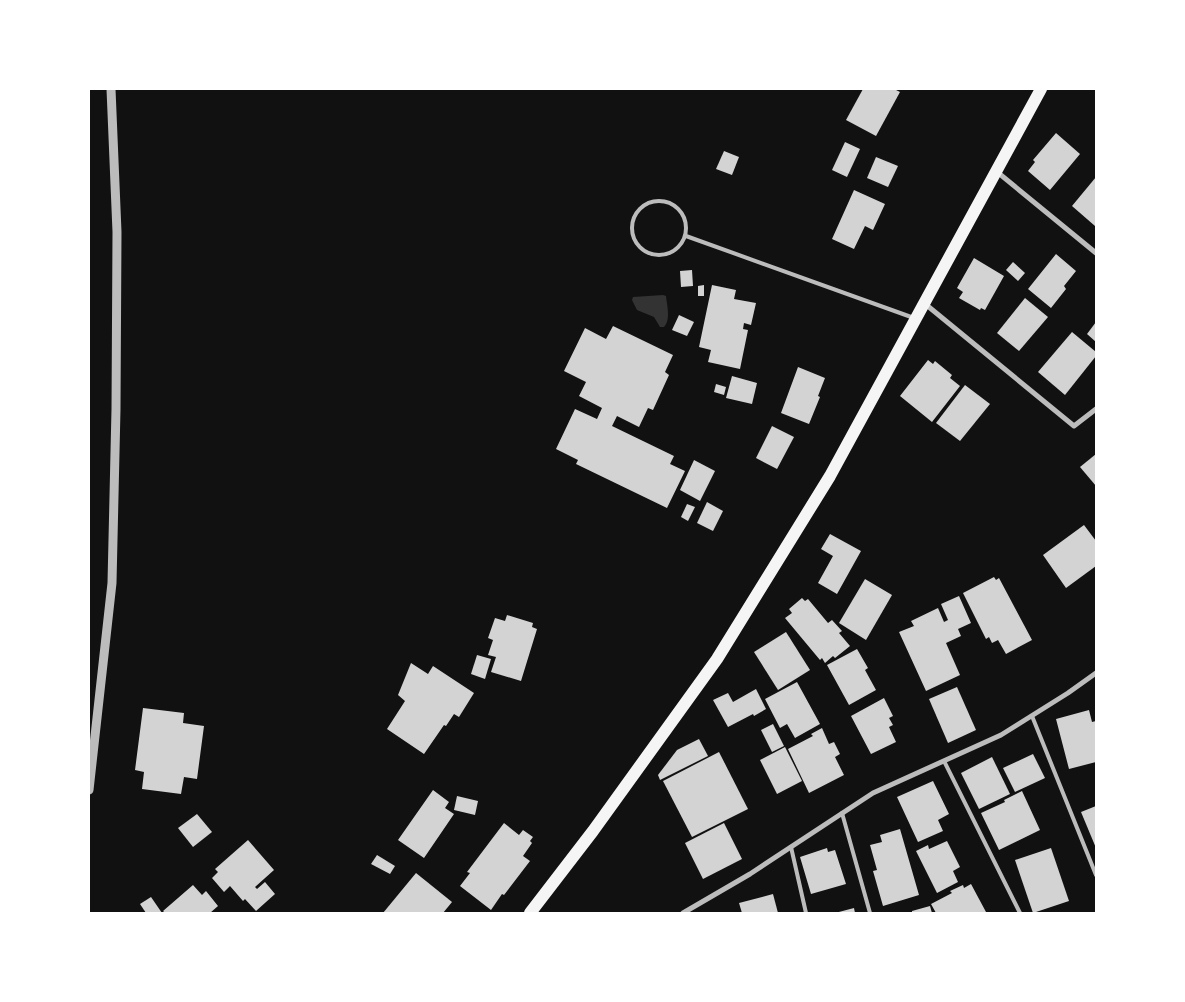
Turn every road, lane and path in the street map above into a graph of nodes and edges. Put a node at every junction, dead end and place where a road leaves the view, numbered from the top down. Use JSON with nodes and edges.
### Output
{"nodes":[{"id":1,"x":111,"y":89,"type":"edge"},
{"id":2,"x":1041,"y":89,"type":"edge"},
{"id":3,"x":996,"y":171,"type":"junction"},
{"id":4,"x":686,"y":236,"type":"junction"},
{"id":5,"x":1096,"y":253,"type":"edge"},
{"id":6,"x":924,"y":303,"type":"junction"},
{"id":7,"x":916,"y":318,"type":"junction"},
{"id":8,"x":1096,"y":409,"type":"edge"},
{"id":9,"x":1096,"y":673,"type":"edge"},
{"id":10,"x":1032,"y":716,"type":"junction"},
{"id":11,"x":944,"y":761,"type":"junction"},
{"id":12,"x":89,"y":790,"type":"edge"},
{"id":13,"x":842,"y":813,"type":"junction"},
{"id":14,"x":791,"y":847,"type":"junction"},
{"id":15,"x":1096,"y":875,"type":"edge"},
{"id":16,"x":530,"y":913,"type":"edge"},
{"id":17,"x":683,"y":913,"type":"edge"},
{"id":18,"x":806,"y":913,"type":"edge"},
{"id":19,"x":870,"y":913,"type":"edge"},
{"id":20,"x":1020,"y":913,"type":"edge"}],
"edges":[{"from":1,"to":12,"type":"street"},
{"from":2,"to":3,"type":"main road"},
{"from":3,"to":5,"type":"street"},
{"from":3,"to":6,"type":"main road"},
{"from":4,"to":4,"type":"lane"},
{"from":4,"to":7,"type":"lane"},
{"from":6,"to":7,"type":"main road"},
{"from":6,"to":8,"type":"street"},
{"from":7,"to":16,"type":"main road"},
{"from":9,"to":10,"type":"street"},
{"from":10,"to":11,"type":"street"},
{"from":10,"to":15,"type":"lane"},
{"from":11,"to":13,"type":"street"},
{"from":11,"to":20,"type":"lane"},
{"from":13,"to":14,"type":"street"},
{"from":13,"to":19,"type":"lane"},
{"from":14,"to":17,"type":"street"},
{"from":14,"to":18,"type":"lane"}]}
